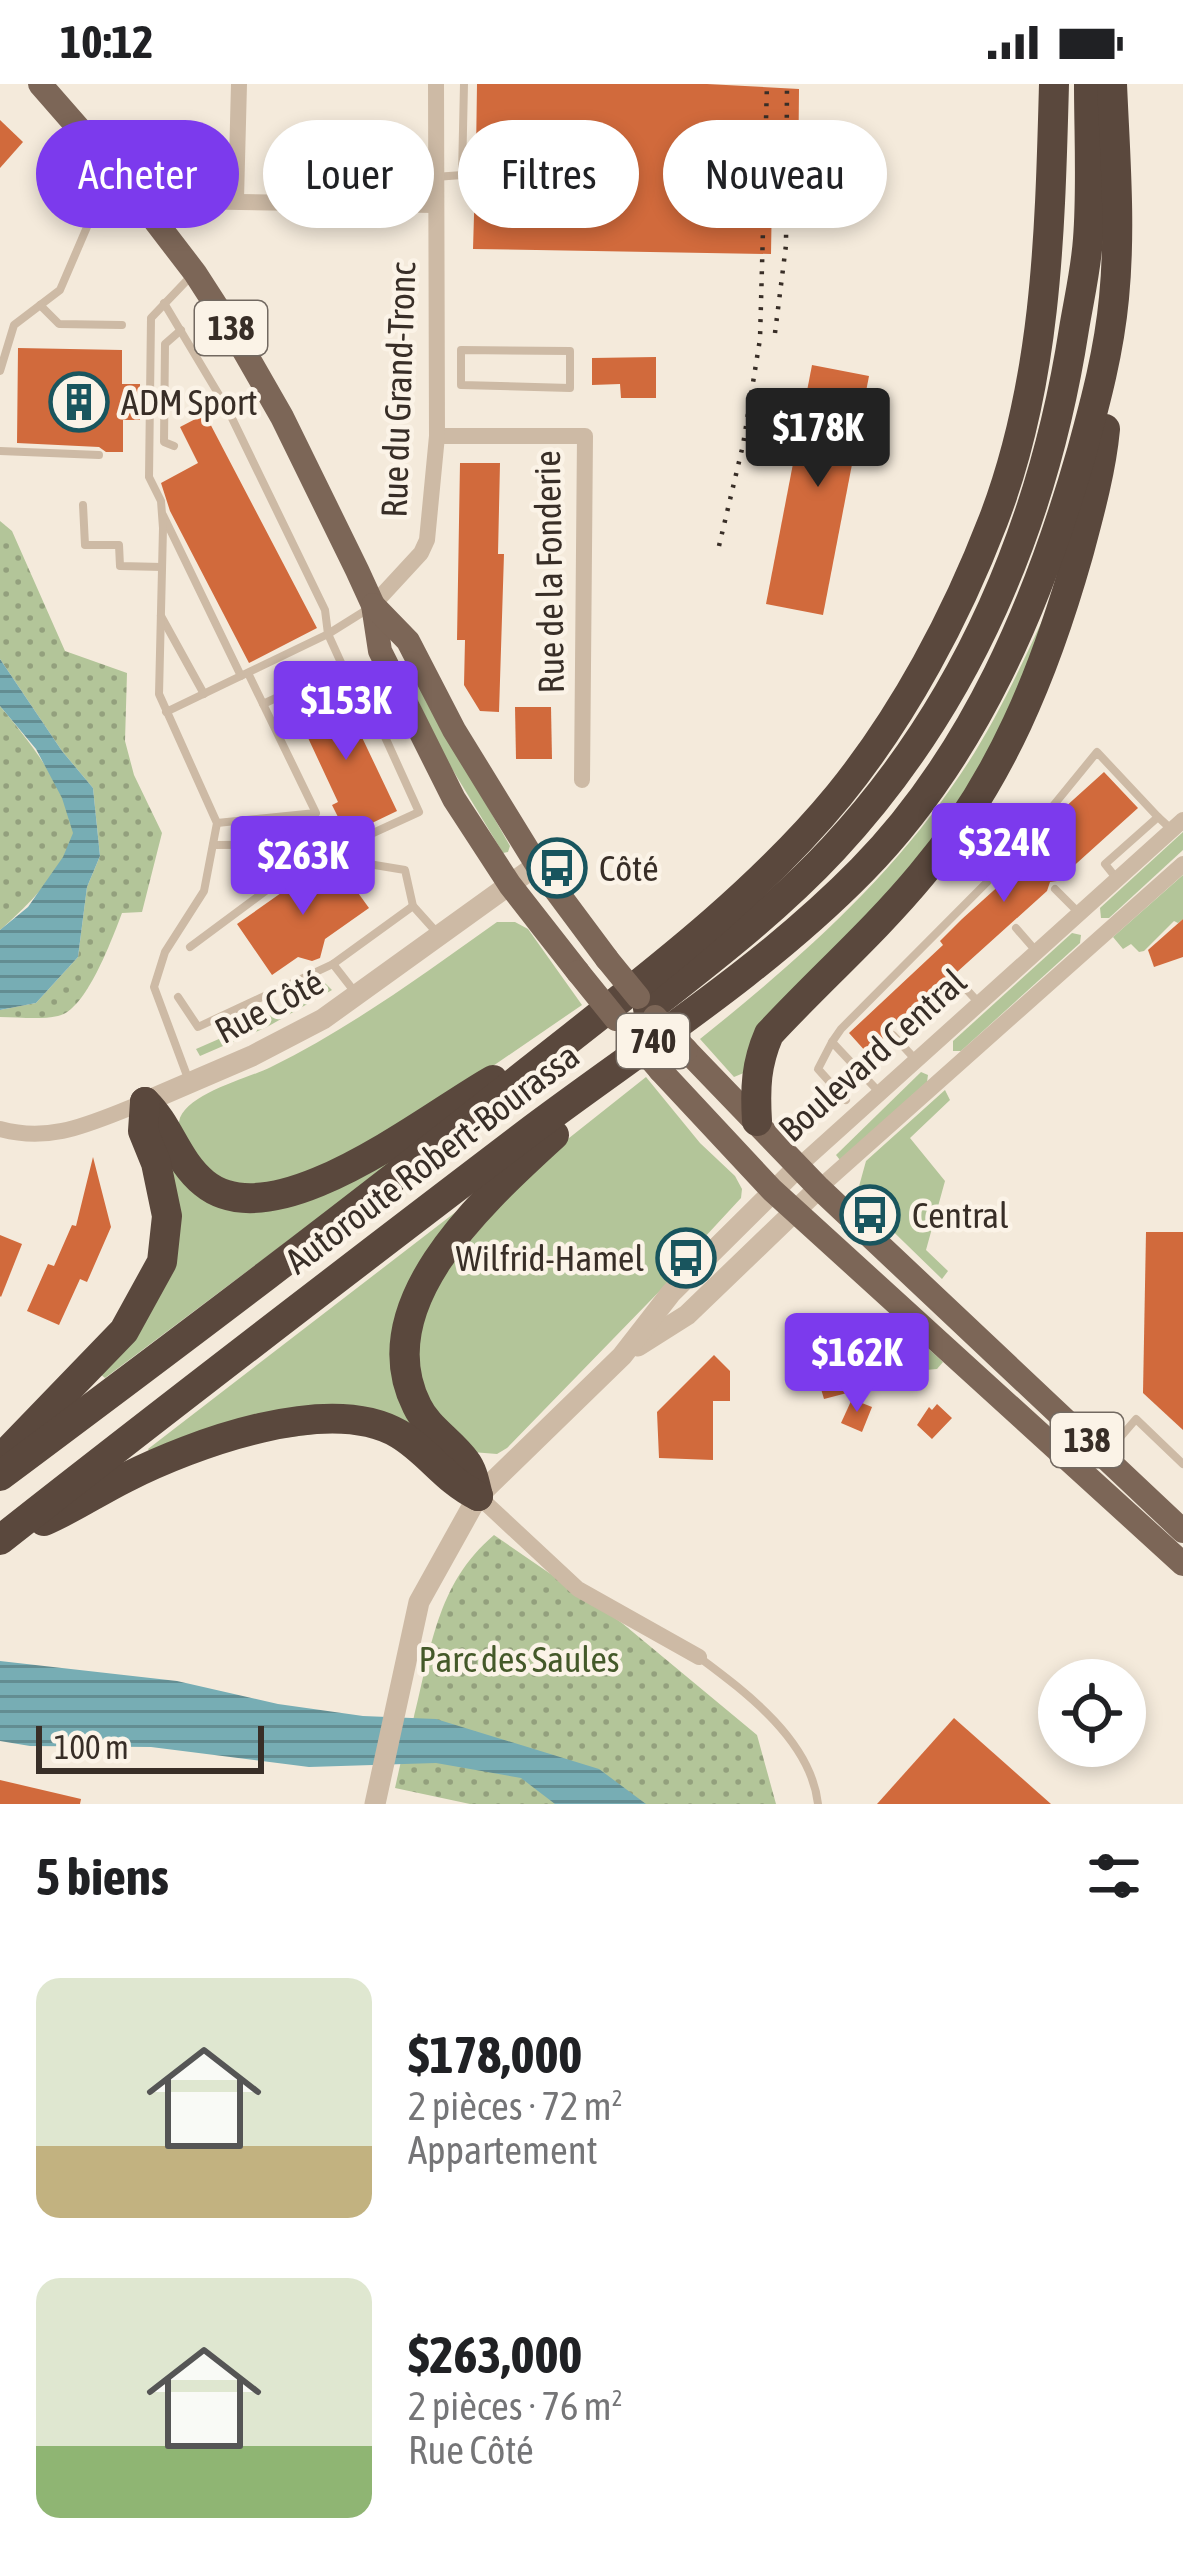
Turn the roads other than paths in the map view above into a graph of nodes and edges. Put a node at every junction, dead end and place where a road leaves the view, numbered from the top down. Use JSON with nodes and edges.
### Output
{"nodes":[{"id":1,"x":40,"y":84,"type":"edge"},
{"id":2,"x":239,"y":84,"type":"edge"},
{"id":3,"x":436,"y":84,"type":"edge"},
{"id":4,"x":464,"y":84,"type":"edge"},
{"id":5,"x":1054,"y":84,"type":"edge"},
{"id":6,"x":1069,"y":84,"type":"edge"},
{"id":7,"x":1089,"y":84,"type":"edge"},
{"id":8,"x":1112,"y":84,"type":"edge"},
{"id":9,"x":71,"y":120,"type":"edge"},
{"id":10,"x":238,"y":120,"type":"edge"},
{"id":11,"x":463,"y":120,"type":"edge"},
{"id":12,"x":458,"y":175,"type":"edge"},
{"id":13,"x":435,"y":177,"type":"junction"},
{"id":14,"x":239,"y":199,"type":"edge"},
{"id":15,"x":435,"y":205,"type":"junction"},
{"id":16,"x":87,"y":228,"type":"edge"},
{"id":17,"x":160,"y":228,"type":"edge"},
{"id":18,"x":194,"y":273,"type":"junction"},
{"id":19,"x":164,"y":303,"type":"junction"},
{"id":20,"x":40,"y":305,"type":"junction"},
{"id":21,"x":122,"y":325,"type":"dead end"},
{"id":22,"x":181,"y":330,"type":"junction"},
{"id":23,"x":1073,"y":338,"type":"junction"},
{"id":24,"x":436,"y":369,"type":"junction"},
{"id":25,"x":461,"y":370,"type":"junction"},
{"id":26,"x":0,"y":371,"type":"edge"},
{"id":27,"x":1102,"y":380,"type":"junction"},
{"id":28,"x":437,"y":436,"type":"junction"},
{"id":29,"x":174,"y":446,"type":"dead end"},
{"id":30,"x":0,"y":451,"type":"edge"},
{"id":31,"x":99,"y":455,"type":"dead end"},
{"id":32,"x":83,"y":505,"type":"dead end"},
{"id":33,"x":162,"y":512,"type":"junction"},
{"id":34,"x":162,"y":566,"type":"junction"},
{"id":35,"x":373,"y":605,"type":"junction"},
{"id":36,"x":160,"y":615,"type":"junction"},
{"id":37,"x":328,"y":634,"type":"junction"},
{"id":38,"x":244,"y":674,"type":"junction"},
{"id":39,"x":204,"y":694,"type":"junction"},
{"id":40,"x":263,"y":704,"type":"junction"},
{"id":41,"x":166,"y":712,"type":"junction"},
{"id":42,"x":385,"y":737,"type":"dead end"},
{"id":43,"x":582,"y":780,"type":"dead end"},
{"id":44,"x":1158,"y":817,"type":"junction"},
{"id":45,"x":218,"y":823,"type":"junction"},
{"id":46,"x":1178,"y":825,"type":"edge"},
{"id":47,"x":316,"y":844,"type":"junction"},
{"id":48,"x":213,"y":845,"type":"junction"},
{"id":49,"x":265,"y":845,"type":"junction"},
{"id":50,"x":1183,"y":864,"type":"edge"},
{"id":51,"x":538,"y":866,"type":"junction"},
{"id":52,"x":1118,"y":879,"type":"junction"},
{"id":53,"x":510,"y":885,"type":"junction"},
{"id":54,"x":1055,"y":889,"type":"dead end"},
{"id":55,"x":413,"y":906,"type":"junction"},
{"id":56,"x":1080,"y":914,"type":"junction"},
{"id":57,"x":1016,"y":928,"type":"dead end"},
{"id":58,"x":1100,"y":936,"type":"junction"},
{"id":59,"x":440,"y":937,"type":"junction"},
{"id":60,"x":190,"y":946,"type":"dead end"},
{"id":61,"x":1037,"y":952,"type":"junction"},
{"id":62,"x":333,"y":964,"type":"junction"},
{"id":63,"x":957,"y":979,"type":"dead end"},
{"id":64,"x":358,"y":996,"type":"junction"},
{"id":65,"x":178,"y":997,"type":"dead end"},
{"id":66,"x":656,"y":1002,"type":"junction"},
{"id":67,"x":979,"y":1004,"type":"junction"},
{"id":68,"x":893,"y":1035,"type":"dead end"},
{"id":69,"x":572,"y":1037,"type":"junction"},
{"id":70,"x":634,"y":1041,"type":"junction"},
{"id":71,"x":832,"y":1042,"type":"junction"},
{"id":72,"x":934,"y":1043,"type":"junction"},
{"id":73,"x":916,"y":1059,"type":"junction"},
{"id":74,"x":955,"y":1066,"type":"junction"},
{"id":75,"x":190,"y":1082,"type":"junction"},
{"id":76,"x":880,"y":1092,"type":"junction"},
{"id":77,"x":581,"y":1094,"type":"junction"},
{"id":78,"x":846,"y":1100,"type":"dead end"},
{"id":79,"x":145,"y":1102,"type":"junction"},
{"id":80,"x":757,"y":1120,"type":"junction"},
{"id":81,"x":0,"y":1129,"type":"edge"},
{"id":82,"x":800,"y":1165,"type":"junction"},
{"id":83,"x":819,"y":1188,"type":"junction"},
{"id":84,"x":772,"y":1190,"type":"junction"},
{"id":85,"x":795,"y":1211,"type":"junction"},
{"id":86,"x":989,"y":1349,"type":"junction"},
{"id":87,"x":622,"y":1356,"type":"junction"},
{"id":88,"x":970,"y":1372,"type":"junction"},
{"id":89,"x":1104,"y":1456,"type":"junction"},
{"id":90,"x":0,"y":1462,"type":"edge"},
{"id":91,"x":1183,"y":1464,"type":"edge"},
{"id":92,"x":0,"y":1475,"type":"edge"},
{"id":93,"x":478,"y":1496,"type":"junction"},
{"id":94,"x":1183,"y":1532,"type":"edge"},
{"id":95,"x":0,"y":1540,"type":"edge"},
{"id":96,"x":1183,"y":1564,"type":"edge"},
{"id":97,"x":699,"y":1657,"type":"joint"},
{"id":98,"x":375,"y":1804,"type":"edge"},
{"id":99,"x":818,"y":1804,"type":"edge"}],
"edges":[{"from":1,"to":9,"type":"main road","number":"138"},
{"from":2,"to":10,"type":"street"},
{"from":3,"to":13,"type":"street","name":"Rue du Grand-Tronc"},
{"from":4,"to":11,"type":"lane"},
{"from":5,"to":69,"type":"highway","name":"Autoroute Robert-Bourassa","number":"740"},
{"from":6,"to":23,"type":"highway"},
{"from":7,"to":23,"type":"highway"},
{"from":8,"to":27,"type":"highway","name":"Autoroute Robert-Bourassa","number":"740"},
{"from":12,"to":13,"type":"lane"},
{"from":13,"to":15,"type":"street","name":"Rue du Grand-Tronc"},
{"from":14,"to":15,"type":"street"},
{"from":15,"to":24,"type":"street","name":"Rue du Grand-Tronc"},
{"from":16,"to":20,"type":"lane"},
{"from":17,"to":18,"type":"main road","number":"138"},
{"from":18,"to":19,"type":"lane"},
{"from":18,"to":35,"type":"main road","number":"138"},
{"from":19,"to":22,"type":"lane"},
{"from":19,"to":33,"type":"lane"},
{"from":20,"to":21,"type":"lane"},
{"from":20,"to":26,"type":"lane"},
{"from":22,"to":29,"type":"lane"},
{"from":22,"to":37,"type":"lane"},
{"from":23,"to":66,"type":"highway"},
{"from":24,"to":25,"type":"lane"},
{"from":24,"to":28,"type":"street","name":"Rue du Grand-Tronc"},
{"from":25,"to":25,"type":"lane"},
{"from":27,"to":77,"type":"highway","name":"Autoroute Robert-Bourassa","number":"740"},
{"from":27,"to":80,"type":"highway"},
{"from":28,"to":35,"type":"street","name":"Rue du Grand-Tronc"},
{"from":28,"to":43,"type":"street","name":"Rue de la Fonderie"},
{"from":30,"to":31,"type":"lane"},
{"from":32,"to":34,"type":"lane"},
{"from":33,"to":34,"type":"lane"},
{"from":33,"to":38,"type":"lane"},
{"from":34,"to":36,"type":"lane"},
{"from":35,"to":37,"type":"lane"},
{"from":35,"to":51,"type":"main road","number":"138"},
{"from":35,"to":53,"type":"main road","number":"138"},
{"from":36,"to":39,"type":"lane"},
{"from":36,"to":41,"type":"lane"},
{"from":37,"to":38,"type":"lane"},
{"from":37,"to":40,"type":"lane"},
{"from":38,"to":39,"type":"lane"},
{"from":38,"to":40,"type":"lane"},
{"from":39,"to":41,"type":"lane"},
{"from":40,"to":45,"type":"lane"},
{"from":41,"to":45,"type":"lane"},
{"from":42,"to":47,"type":"lane"},
{"from":44,"to":46,"type":"lane"},
{"from":44,"to":52,"type":"lane"},
{"from":44,"to":71,"type":"lane"},
{"from":45,"to":48,"type":"lane"},
{"from":46,"to":52,"type":"street","name":"Boulevard Central"},
{"from":47,"to":49,"type":"lane"},
{"from":47,"to":49,"type":"lane"},
{"from":48,"to":49,"type":"lane"},
{"from":48,"to":75,"type":"lane"},
{"from":50,"to":58,"type":"street","name":"Boulevard Central"},
{"from":51,"to":53,"type":"street","name":"Rue Côté"},
{"from":51,"to":66,"type":"main road","number":"138","bridge":true},
{"from":52,"to":56,"type":"street","name":"Boulevard Central"},
{"from":53,"to":59,"type":"street","name":"Rue Côté"},
{"from":53,"to":70,"type":"main road","number":"138","bridge":true},
{"from":54,"to":56,"type":"lane"},
{"from":55,"to":59,"type":"lane"},
{"from":55,"to":60,"type":"lane"},
{"from":55,"to":62,"type":"lane"},
{"from":56,"to":58,"type":"street"},
{"from":56,"to":61,"type":"street","name":"Boulevard Central"},
{"from":57,"to":61,"type":"lane"},
{"from":58,"to":74,"type":"street","name":"Boulevard Central"},
{"from":59,"to":64,"type":"street","name":"Rue Côté"},
{"from":61,"to":67,"type":"street","name":"Boulevard Central"},
{"from":62,"to":64,"type":"lane"},
{"from":62,"to":65,"type":"lane"},
{"from":63,"to":67,"type":"lane"},
{"from":64,"to":75,"type":"street","name":"Rue Côté"},
{"from":66,"to":70,"type":"lane"},
{"from":66,"to":80,"type":"main road","number":"138","bridge":true},
{"from":67,"to":72,"type":"street","name":"Boulevard Central"},
{"from":68,"to":73,"type":"lane"},
{"from":69,"to":79,"type":"highway"},
{"from":69,"to":92,"type":"highway","name":"Autoroute Robert-Bourassa","number":"740"},
{"from":70,"to":84,"type":"main road","number":"138","bridge":true},
{"from":71,"to":76,"type":"lane"},
{"from":71,"to":78,"type":"lane"},
{"from":72,"to":73,"type":"street","name":"Boulevard Central"},
{"from":72,"to":74,"type":"street"},
{"from":73,"to":76,"type":"street","name":"Boulevard Central"},
{"from":74,"to":83,"type":"street","name":"Boulevard Central"},
{"from":75,"to":79,"type":"street","name":"Rue Côté"},
{"from":76,"to":82,"type":"street","name":"Boulevard Central"},
{"from":77,"to":93,"type":"highway"},
{"from":77,"to":95,"type":"highway","name":"Autoroute Robert-Bourassa","number":"740"},
{"from":79,"to":81,"type":"street","name":"Rue Côté"},
{"from":79,"to":90,"type":"highway"},
{"from":80,"to":82,"type":"main road","number":"138"},
{"from":82,"to":83,"type":"main road","number":"138"},
{"from":82,"to":84,"type":"street","name":"Boulevard Central"},
{"from":83,"to":85,"type":"street","name":"Boulevard Central"},
{"from":83,"to":86,"type":"main road","number":"138"},
{"from":84,"to":85,"type":"main road","number":"138"},
{"from":84,"to":87,"type":"street","name":"Boulevard Central"},
{"from":85,"to":87,"type":"street","name":"Boulevard Central"},
{"from":85,"to":88,"type":"main road","number":"138"},
{"from":86,"to":88,"type":"lane"},
{"from":86,"to":89,"type":"main road","number":"138"},
{"from":87,"to":93,"type":"street","name":"Boulevard Central"},
{"from":88,"to":96,"type":"main road","number":"138"},
{"from":89,"to":91,"type":"lane"},
{"from":89,"to":94,"type":"main road","number":"138"},
{"from":93,"to":95,"type":"highway"},
{"from":93,"to":97,"type":"street"},
{"from":93,"to":98,"type":"street","name":"Boulevard Central"},
{"from":97,"to":99,"type":"lane"}]}
